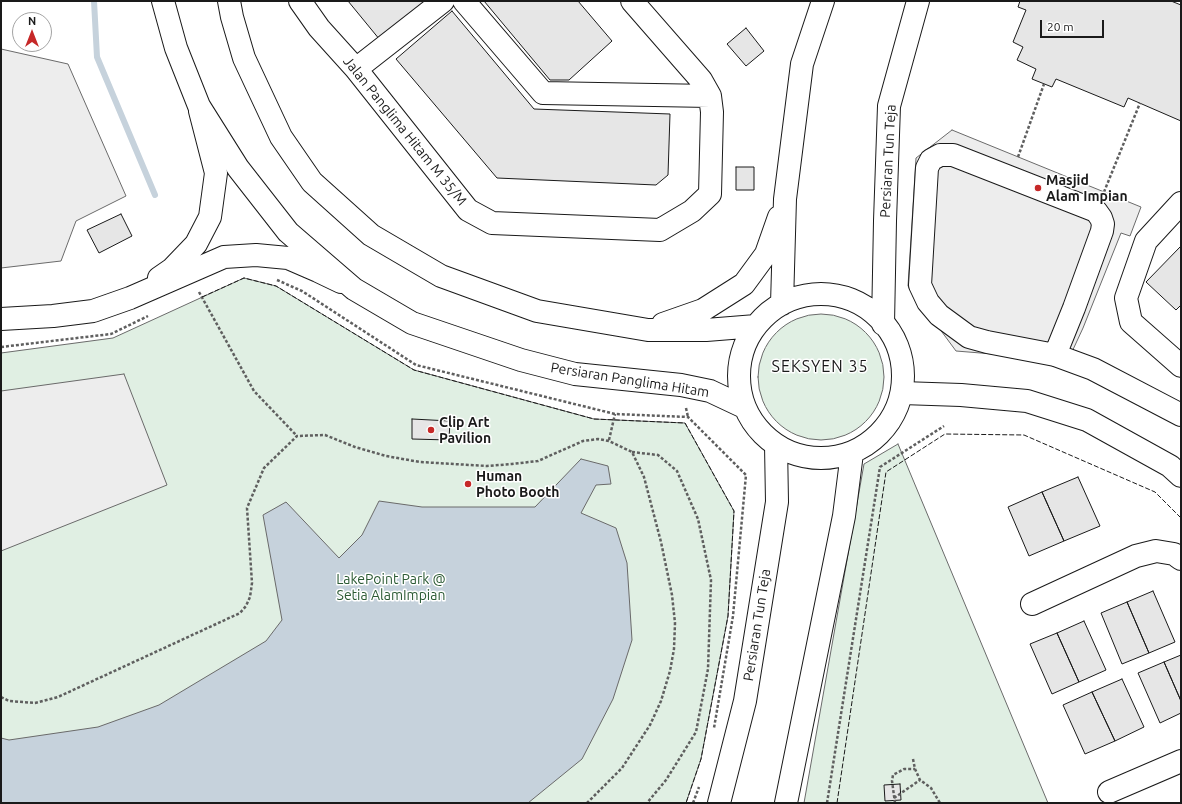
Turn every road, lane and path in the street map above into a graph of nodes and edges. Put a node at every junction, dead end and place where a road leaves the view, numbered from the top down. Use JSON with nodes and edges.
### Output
{"nodes":[{"id":1,"x":163,"y":1,"type":"edge"},
{"id":2,"x":228,"y":1,"type":"edge"},
{"id":3,"x":300,"y":1,"type":"edge"},
{"id":4,"x":443,"y":1,"type":"edge"},
{"id":5,"x":464,"y":1,"type":"edge"},
{"id":6,"x":632,"y":1,"type":"edge"},
{"id":7,"x":823,"y":1,"type":"edge"},
{"id":8,"x":918,"y":1,"type":"edge"},
{"id":9,"x":356,"y":69,"type":"junction"},
{"id":10,"x":1044,"y":84,"type":"dead end"},
{"id":11,"x":710,"y":96,"type":"junction"},
{"id":12,"x":1140,"y":103,"type":"dead end"},
{"id":13,"x":199,"y":106,"type":"junction"},
{"id":14,"x":1011,"y":178,"type":"junction"},
{"id":15,"x":785,"y":199,"type":"junction"},
{"id":16,"x":1181,"y":204,"type":"edge"},
{"id":17,"x":1096,"y":211,"type":"junction"},
{"id":18,"x":275,"y":280,"type":"dead end"},
{"id":19,"x":205,"y":289,"type":"dead end"},
{"id":20,"x":354,"y":289,"type":"junction"},
{"id":21,"x":199,"y":292,"type":"junction"},
{"id":22,"x":192,"y":295,"type":"dead end"},
{"id":23,"x":130,"y":298,"type":"junction"},
{"id":24,"x":782,"y":304,"type":"junction"},
{"id":25,"x":152,"y":314,"type":"dead end"},
{"id":26,"x":1,"y":319,"type":"edge"},
{"id":27,"x":883,"y":324,"type":"junction"},
{"id":28,"x":756,"y":326,"type":"junction"},
{"id":29,"x":648,"y":330,"type":"junction"},
{"id":30,"x":1,"y":346,"type":"edge"},
{"id":31,"x":1055,"y":355,"type":"junction"},
{"id":32,"x":1181,"y":366,"type":"edge"},
{"id":33,"x":902,"y":394,"type":"junction"},
{"id":34,"x":744,"y":407,"type":"junction"},
{"id":35,"x":615,"y":414,"type":"junction"},
{"id":36,"x":1181,"y":416,"type":"edge"},
{"id":37,"x":944,"y":426,"type":"dead end"},
{"id":38,"x":297,"y":436,"type":"junction"},
{"id":39,"x":609,"y":441,"type":"junction"},
{"id":40,"x":776,"y":445,"type":"junction"},
{"id":41,"x":632,"y":452,"type":"junction"},
{"id":42,"x":852,"y":453,"type":"junction"},
{"id":43,"x":1181,"y":476,"type":"edge"},
{"id":44,"x":1178,"y":556,"type":"edge"},
{"id":45,"x":1032,"y":604,"type":"dead end"},
{"id":46,"x":1,"y":697,"type":"edge"},
{"id":47,"x":713,"y":733,"type":"dead end"},
{"id":48,"x":913,"y":759,"type":"dead end"},
{"id":49,"x":1181,"y":761,"type":"edge"},
{"id":50,"x":915,"y":769,"type":"junction"},
{"id":51,"x":920,"y":780,"type":"junction"},
{"id":52,"x":700,"y":783,"type":"dead end"},
{"id":53,"x":1109,"y":792,"type":"dead end"},
{"id":54,"x":894,"y":798,"type":"junction"},
{"id":55,"x":587,"y":803,"type":"edge"},
{"id":56,"x":647,"y":803,"type":"edge"},
{"id":57,"x":694,"y":803,"type":"edge"},
{"id":58,"x":719,"y":803,"type":"edge"},
{"id":59,"x":786,"y":803,"type":"edge"},
{"id":60,"x":827,"y":803,"type":"edge"},
{"id":61,"x":895,"y":803,"type":"edge"},
{"id":62,"x":940,"y":803,"type":"edge"}],
"edges":[{"from":1,"to":13,"type":"main road","name":"Persiaran Panglima Hitam"},
{"from":2,"to":29,"type":"main road"},
{"from":3,"to":9,"type":"main road","name":"Jalan Panglima Hitam M 35/M"},
{"from":4,"to":9,"type":"main road"},
{"from":5,"to":11,"type":"main road"},
{"from":6,"to":11,"type":"main road"},
{"from":7,"to":15,"type":"main road"},
{"from":8,"to":27,"type":"main road","name":"Persiaran Tun Teja"},
{"from":9,"to":11,"type":"main road","name":"Jalan Panglima Hitam M 35/M"},
{"from":10,"to":14,"type":"path"},
{"from":12,"to":17,"type":"path"},
{"from":13,"to":20,"type":"main road","name":"Persiaran Panglima Hitam"},
{"from":13,"to":23,"type":"main road"},
{"from":14,"to":17,"type":"main road"},
{"from":14,"to":31,"type":"main road"},
{"from":15,"to":24,"type":"main road"},
{"from":15,"to":29,"type":"main road"},
{"from":16,"to":32,"type":"main road"},
{"from":17,"to":31,"type":"main road"},
{"from":18,"to":35,"type":"path"},
{"from":19,"to":21,"type":"path"},
{"from":20,"to":23,"type":"main road"},
{"from":20,"to":34,"type":"main road","name":"Persiaran Panglima Hitam"},
{"from":21,"to":22,"type":"path"},
{"from":21,"to":38,"type":"path"},
{"from":23,"to":26,"type":"main road"},
{"from":24,"to":27,"type":"main road"},
{"from":24,"to":28,"type":"main road"},
{"from":25,"to":30,"type":"path"},
{"from":27,"to":33,"type":"main road"},
{"from":28,"to":29,"type":"main road"},
{"from":28,"to":34,"type":"main road"},
{"from":31,"to":36,"type":"main road"},
{"from":33,"to":42,"type":"main road"},
{"from":33,"to":43,"type":"main road"},
{"from":34,"to":40,"type":"main road"},
{"from":35,"to":39,"type":"path"},
{"from":35,"to":47,"type":"path"},
{"from":37,"to":60,"type":"path"},
{"from":38,"to":39,"type":"path"},
{"from":38,"to":46,"type":"path"},
{"from":39,"to":41,"type":"path"},
{"from":40,"to":42,"type":"main road"},
{"from":40,"to":58,"type":"main road","name":"Persiaran Tun Teja"},
{"from":41,"to":55,"type":"path"},
{"from":41,"to":56,"type":"path"},
{"from":42,"to":59,"type":"main road"},
{"from":44,"to":45,"type":"main road"},
{"from":48,"to":50,"type":"path"},
{"from":49,"to":53,"type":"main road"},
{"from":50,"to":51,"type":"path"},
{"from":50,"to":54,"type":"path"},
{"from":51,"to":54,"type":"path"},
{"from":51,"to":62,"type":"path"},
{"from":52,"to":57,"type":"path"},
{"from":54,"to":61,"type":"path"}]}
